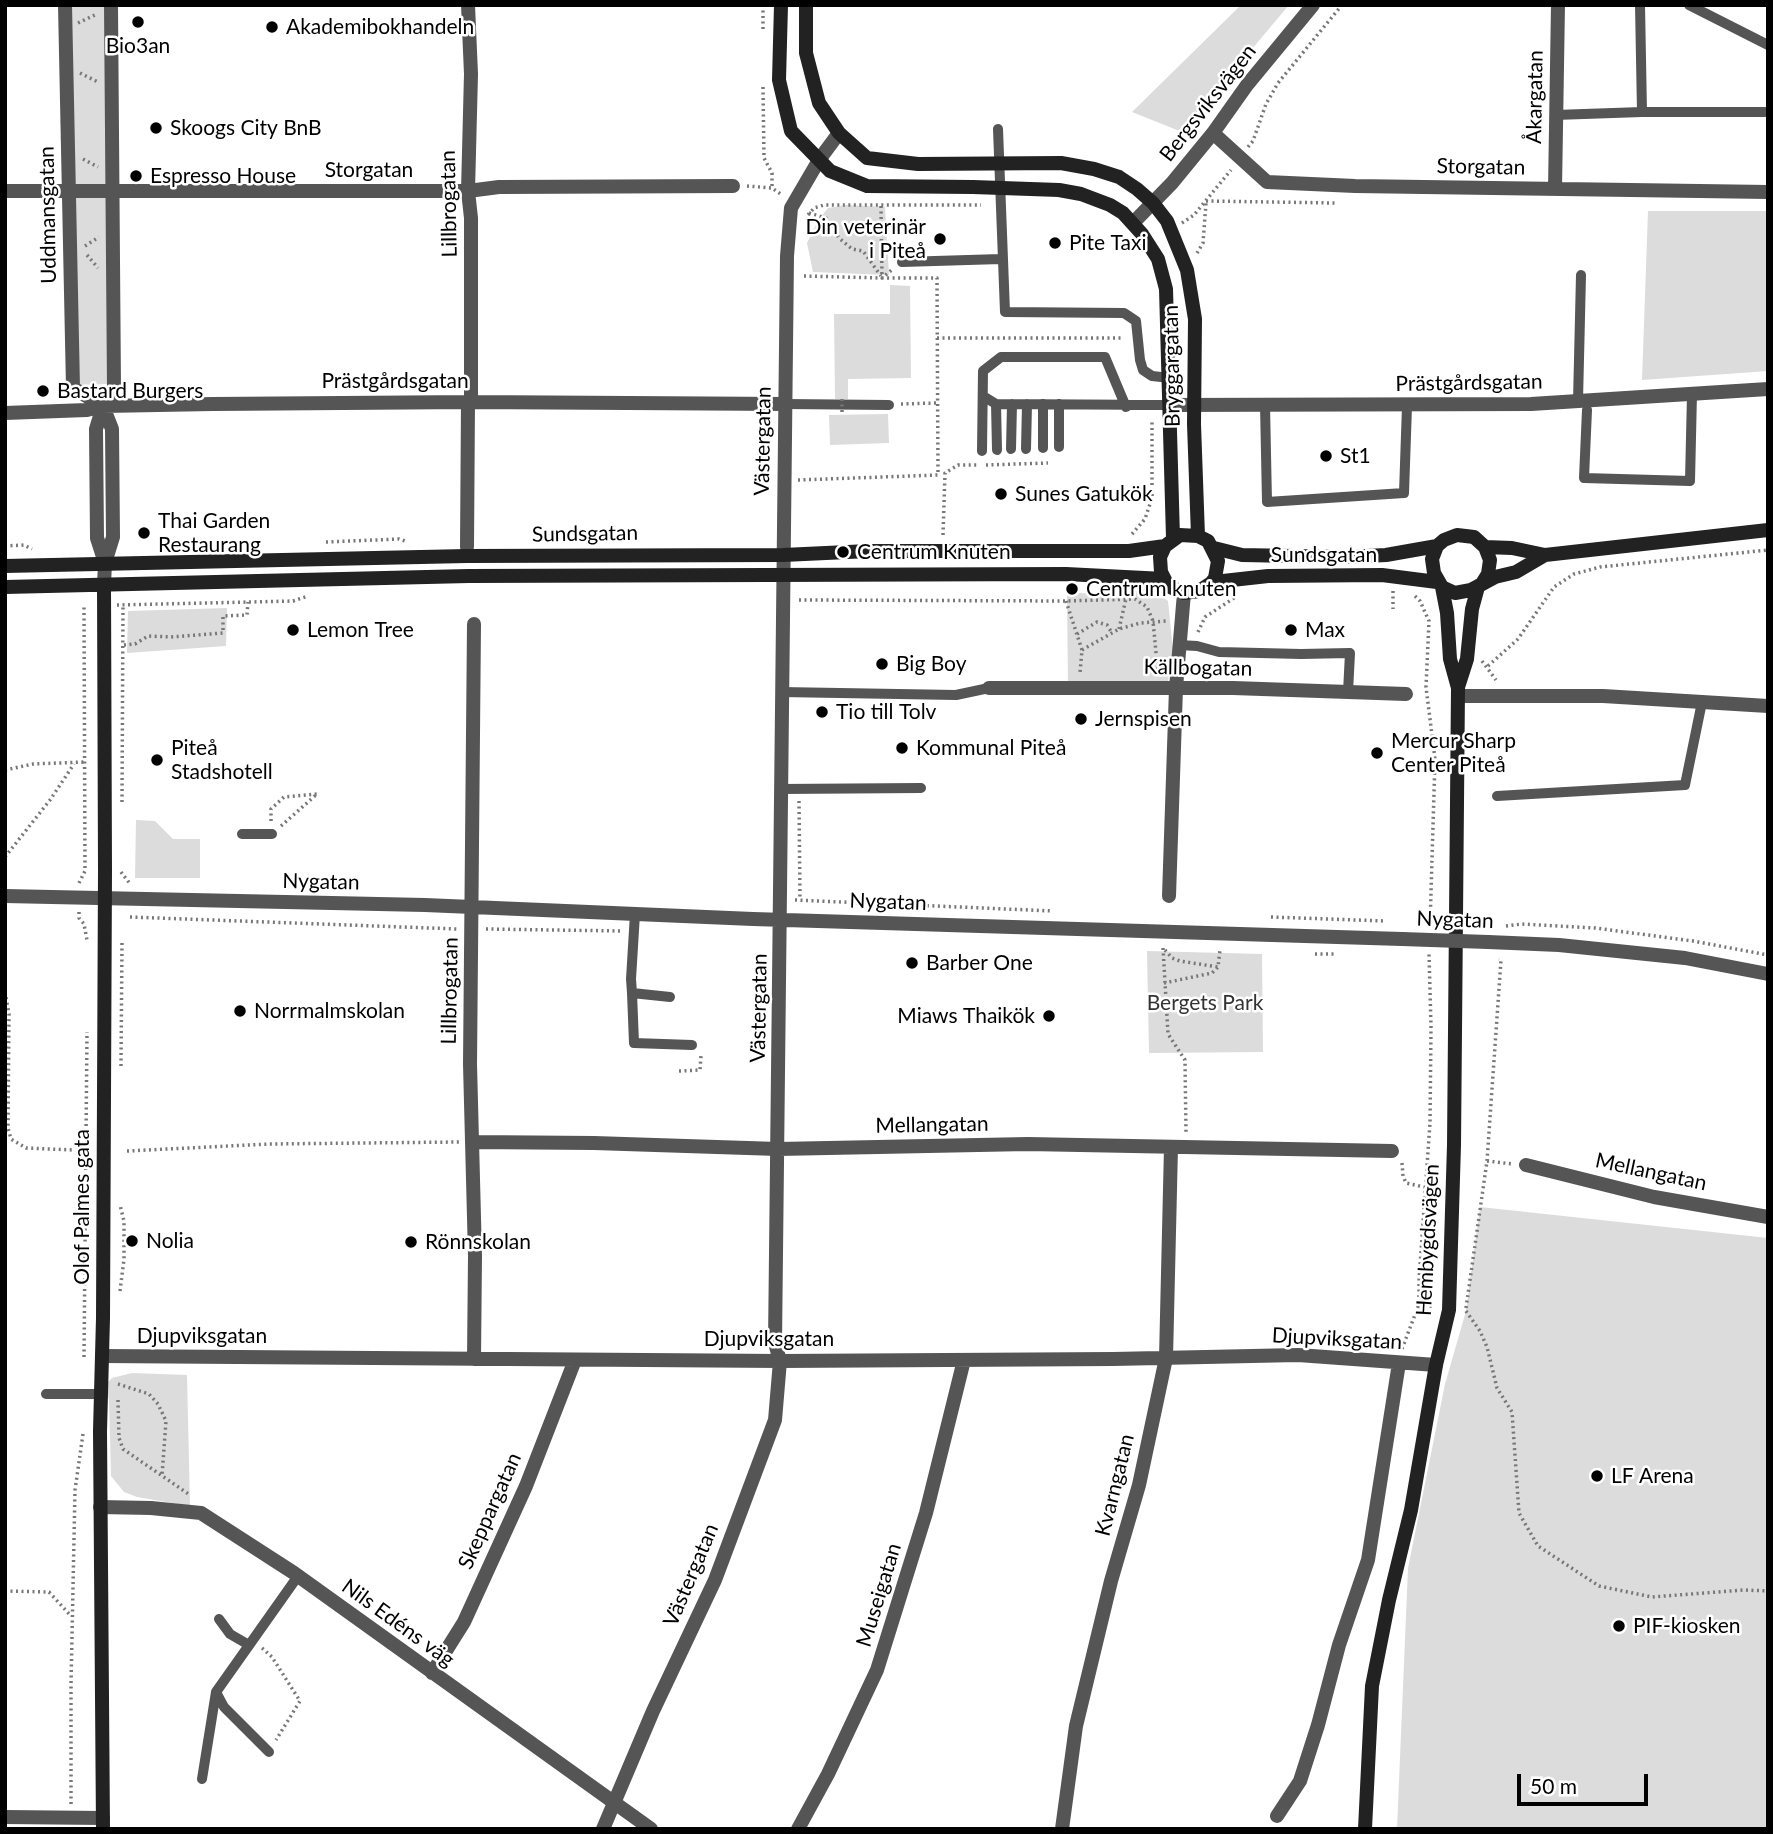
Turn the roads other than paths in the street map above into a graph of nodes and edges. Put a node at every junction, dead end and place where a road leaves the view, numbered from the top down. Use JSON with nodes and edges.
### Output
{"nodes":[{"id":1,"x":65,"y":5,"type":"edge"},
{"id":2,"x":468,"y":5,"type":"edge"},
{"id":3,"x":781,"y":5,"type":"edge"},
{"id":4,"x":806,"y":5,"type":"edge"},
{"id":5,"x":1313,"y":5,"type":"edge"},
{"id":6,"x":1558,"y":5,"type":"edge"},
{"id":7,"x":1640,"y":5,"type":"edge"},
{"id":8,"x":1689,"y":5,"type":"edge"},
{"id":9,"x":111,"y":6,"type":"edge"},
{"id":10,"x":1768,"y":45,"type":"edge"},
{"id":11,"x":1642,"y":112,"type":"junction"},
{"id":12,"x":1768,"y":112,"type":"edge"},
{"id":13,"x":1555,"y":115,"type":"junction"},
{"id":14,"x":998,"y":129,"type":"dead end"},
{"id":15,"x":839,"y":133,"type":"junction"},
{"id":16,"x":1213,"y":133,"type":"junction"},
{"id":17,"x":819,"y":160,"type":"junction"},
{"id":18,"x":998,"y":164,"type":"junction"},
{"id":19,"x":112,"y":185,"type":"junction"},
{"id":20,"x":733,"y":186,"type":"road end"},
{"id":21,"x":999,"y":188,"type":"junction"},
{"id":22,"x":1555,"y":188,"type":"junction"},
{"id":23,"x":5,"y":191,"type":"edge"},
{"id":24,"x":69,"y":191,"type":"junction"},
{"id":25,"x":468,"y":191,"type":"junction"},
{"id":26,"x":1768,"y":192,"type":"edge"},
{"id":27,"x":1153,"y":203,"type":"junction"},
{"id":28,"x":1130,"y":220,"type":"junction"},
{"id":29,"x":1001,"y":259,"type":"junction"},
{"id":30,"x":902,"y":262,"type":"dead end"},
{"id":31,"x":1581,"y":275,"type":"dead end"},
{"id":32,"x":1170,"y":378,"type":"junction"},
{"id":33,"x":1768,"y":389,"type":"edge"},
{"id":34,"x":1692,"y":394,"type":"junction"},
{"id":35,"x":983,"y":396,"type":"junction"},
{"id":36,"x":469,"y":402,"type":"junction"},
{"id":37,"x":785,"y":404,"type":"junction"},
{"id":38,"x":996,"y":404,"type":"junction"},
{"id":39,"x":1012,"y":404,"type":"junction"},
{"id":40,"x":1027,"y":404,"type":"junction"},
{"id":41,"x":1043,"y":404,"type":"junction"},
{"id":42,"x":1059,"y":404,"type":"junction"},
{"id":43,"x":889,"y":405,"type":"road end"},
{"id":44,"x":1170,"y":405,"type":"junction"},
{"id":45,"x":1194,"y":405,"type":"junction"},
{"id":46,"x":1265,"y":405,"type":"junction"},
{"id":47,"x":1582,"y":405,"type":"junction"},
{"id":48,"x":103,"y":406,"type":"junction"},
{"id":49,"x":1407,"y":406,"type":"junction"},
{"id":50,"x":1126,"y":407,"type":"junction"},
{"id":51,"x":5,"y":413,"type":"edge"},
{"id":52,"x":1059,"y":447,"type":"dead end"},
{"id":53,"x":1043,"y":448,"type":"dead end"},
{"id":54,"x":1011,"y":449,"type":"dead end"},
{"id":55,"x":1026,"y":449,"type":"dead end"},
{"id":56,"x":982,"y":450,"type":"dead end"},
{"id":57,"x":997,"y":450,"type":"dead end"},
{"id":58,"x":1768,"y":530,"type":"edge"},
{"id":59,"x":1198,"y":536,"type":"junction"},
{"id":60,"x":1169,"y":542,"type":"junction"},
{"id":61,"x":1437,"y":546,"type":"junction"},
{"id":62,"x":467,"y":547,"type":"dead end"},
{"id":63,"x":1485,"y":547,"type":"junction"},
{"id":64,"x":1214,"y":548,"type":"junction"},
{"id":65,"x":783,"y":555,"type":"junction"},
{"id":66,"x":1545,"y":555,"type":"junction"},
{"id":67,"x":105,"y":563,"type":"junction"},
{"id":68,"x":5,"y":566,"type":"edge"},
{"id":69,"x":782,"y":575,"type":"junction"},
{"id":70,"x":1164,"y":579,"type":"junction"},
{"id":71,"x":1211,"y":583,"type":"junction"},
{"id":72,"x":1440,"y":584,"type":"junction"},
{"id":73,"x":1480,"y":584,"type":"junction"},
{"id":74,"x":104,"y":586,"type":"junction"},
{"id":75,"x":5,"y":587,"type":"edge"},
{"id":76,"x":1184,"y":593,"type":"junction"},
{"id":77,"x":474,"y":624,"type":"dead end"},
{"id":78,"x":1179,"y":645,"type":"junction"},
{"id":79,"x":989,"y":688,"type":"joint"},
{"id":80,"x":1176,"y":688,"type":"junction"},
{"id":81,"x":781,"y":692,"type":"junction"},
{"id":82,"x":1348,"y":692,"type":"junction"},
{"id":83,"x":1458,"y":692,"type":"junction"},
{"id":84,"x":1406,"y":694,"type":"dead end"},
{"id":85,"x":1702,"y":702,"type":"junction"},
{"id":86,"x":1768,"y":706,"type":"edge"},
{"id":87,"x":921,"y":788,"type":"dead end"},
{"id":88,"x":780,"y":789,"type":"junction"},
{"id":89,"x":1497,"y":796,"type":"dead end"},
{"id":90,"x":242,"y":834,"type":"dead end"},
{"id":91,"x":272,"y":834,"type":"road end"},
{"id":92,"x":5,"y":896,"type":"edge"},
{"id":93,"x":1169,"y":896,"type":"dead end"},
{"id":94,"x":105,"y":899,"type":"junction"},
{"id":95,"x":473,"y":907,"type":"junction"},
{"id":96,"x":635,"y":914,"type":"junction"},
{"id":97,"x":781,"y":920,"type":"junction"},
{"id":98,"x":1768,"y":974,"type":"edge"},
{"id":99,"x":632,"y":993,"type":"junction"},
{"id":100,"x":670,"y":997,"type":"dead end"},
{"id":101,"x":692,"y":1045,"type":"road end"},
{"id":102,"x":472,"y":1142,"type":"junction"},
{"id":103,"x":1171,"y":1147,"type":"junction"},
{"id":104,"x":778,"y":1149,"type":"junction"},
{"id":105,"x":1392,"y":1152,"type":"road end"},
{"id":106,"x":1526,"y":1165,"type":"road end"},
{"id":107,"x":1768,"y":1217,"type":"edge"},
{"id":108,"x":102,"y":1356,"type":"junction"},
{"id":109,"x":1166,"y":1358,"type":"junction"},
{"id":110,"x":474,"y":1359,"type":"junction"},
{"id":111,"x":575,"y":1360,"type":"junction"},
{"id":112,"x":964,"y":1360,"type":"junction"},
{"id":113,"x":780,"y":1361,"type":"junction"},
{"id":114,"x":1399,"y":1363,"type":"junction"},
{"id":115,"x":1436,"y":1365,"type":"junction"},
{"id":116,"x":47,"y":1394,"type":"dead end"},
{"id":117,"x":100,"y":1394,"type":"junction"},
{"id":118,"x":100,"y":1507,"type":"junction"},
{"id":119,"x":298,"y":1576,"type":"junction"},
{"id":120,"x":219,"y":1619,"type":"dead end"},
{"id":121,"x":251,"y":1642,"type":"junction"},
{"id":122,"x":432,"y":1673,"type":"junction"},
{"id":123,"x":216,"y":1692,"type":"junction"},
{"id":124,"x":269,"y":1752,"type":"road end"},
{"id":125,"x":202,"y":1779,"type":"dead end"},
{"id":126,"x":613,"y":1804,"type":"junction"},
{"id":127,"x":1277,"y":1816,"type":"dead end"},
{"id":128,"x":5,"y":1817,"type":"edge"},
{"id":129,"x":103,"y":1824,"type":"edge"},
{"id":130,"x":603,"y":1829,"type":"edge"},
{"id":131,"x":651,"y":1829,"type":"edge"},
{"id":132,"x":798,"y":1829,"type":"edge"},
{"id":133,"x":1062,"y":1829,"type":"edge"},
{"id":134,"x":1365,"y":1829,"type":"edge"}],
"edges":[{"from":1,"to":24,"type":"street","name":"Uddmansgatan"},
{"from":2,"to":25,"type":"street","name":"Lillbrogatan"},
{"from":3,"to":17,"type":"main road"},
{"from":4,"to":15,"type":"main road"},
{"from":5,"to":16,"type":"street","name":"Bergsviksvägen"},
{"from":6,"to":13,"type":"street","name":"Åkargatan"},
{"from":7,"to":11,"type":"lane"},
{"from":8,"to":10,"type":"lane"},
{"from":9,"to":19,"type":"street"},
{"from":11,"to":12,"type":"lane"},
{"from":11,"to":13,"type":"lane"},
{"from":13,"to":22,"type":"street","name":"Åkargatan"},
{"from":14,"to":18,"type":"lane"},
{"from":15,"to":17,"type":"street","name":"Västergatan"},
{"from":15,"to":18,"type":"main road"},
{"from":16,"to":22,"type":"street","name":"Storgatan"},
{"from":16,"to":27,"type":"street","name":"Bergsviksvägen"},
{"from":17,"to":21,"type":"main road"},
{"from":17,"to":37,"type":"street","name":"Västergatan"},
{"from":18,"to":21,"type":"lane"},
{"from":18,"to":27,"type":"main road"},
{"from":19,"to":24,"type":"street","name":"Storgatan"},
{"from":19,"to":25,"type":"street","name":"Storgatan"},
{"from":19,"to":48,"type":"street"},
{"from":20,"to":25,"type":"street","name":"Storgatan"},
{"from":21,"to":28,"type":"main road"},
{"from":21,"to":29,"type":"lane"},
{"from":22,"to":26,"type":"street","name":"Storgatan"},
{"from":23,"to":24,"type":"street","name":"Storgatan"},
{"from":24,"to":48,"type":"street","name":"Uddmansgatan"},
{"from":25,"to":36,"type":"street","name":"Lillbrogatan"},
{"from":27,"to":28,"type":"street","name":"Bergsviksvägen"},
{"from":27,"to":45,"type":"main road","name":"Bryggargatan"},
{"from":28,"to":32,"type":"main road","name":"Bryggargatan"},
{"from":29,"to":30,"type":"lane"},
{"from":29,"to":32,"type":"lane"},
{"from":31,"to":47,"type":"lane"},
{"from":32,"to":44,"type":"main road","name":"Bryggargatan"},
{"from":33,"to":34,"type":"street","name":"Prästgårdsgatan"},
{"from":34,"to":47,"type":"street","name":"Prästgårdsgatan"},
{"from":34,"to":47,"type":"lane"},
{"from":35,"to":38,"type":"lane"},
{"from":35,"to":50,"type":"lane"},
{"from":35,"to":56,"type":"lane"},
{"from":36,"to":37,"type":"street","name":"Prästgårdsgatan"},
{"from":36,"to":48,"type":"street","name":"Prästgårdsgatan"},
{"from":36,"to":62,"type":"street","name":"Lillbrogatan"},
{"from":37,"to":43,"type":"lane"},
{"from":37,"to":65,"type":"street","name":"Västergatan"},
{"from":38,"to":39,"type":"lane"},
{"from":38,"to":57,"type":"lane"},
{"from":39,"to":40,"type":"lane"},
{"from":39,"to":54,"type":"lane"},
{"from":40,"to":41,"type":"lane"},
{"from":40,"to":55,"type":"lane"},
{"from":41,"to":42,"type":"lane"},
{"from":41,"to":53,"type":"lane"},
{"from":42,"to":50,"type":"lane"},
{"from":42,"to":52,"type":"lane"},
{"from":44,"to":45,"type":"street","name":"Prästgårdsgatan"},
{"from":44,"to":50,"type":"lane"},
{"from":44,"to":60,"type":"main road","name":"Bryggargatan"},
{"from":45,"to":46,"type":"street","name":"Prästgårdsgatan"},
{"from":45,"to":59,"type":"main road","name":"Bryggargatan"},
{"from":46,"to":49,"type":"street","name":"Prästgårdsgatan"},
{"from":46,"to":49,"type":"lane"},
{"from":47,"to":49,"type":"street","name":"Prästgårdsgatan"},
{"from":48,"to":51,"type":"street","name":"Prästgårdsgatan"},
{"from":48,"to":67,"type":"street"},
{"from":58,"to":66,"type":"main road","name":"Sundsgatan"},
{"from":59,"to":60,"type":"main road","name":"Sundsgatan"},
{"from":59,"to":64,"type":"main road","name":"Sundsgatan"},
{"from":60,"to":65,"type":"main road","name":"Sundsgatan"},
{"from":60,"to":70,"type":"main road"},
{"from":61,"to":63,"type":"main road","name":"Sundsgatan"},
{"from":61,"to":64,"type":"main road","name":"Sundsgatan"},
{"from":61,"to":72,"type":"main road"},
{"from":63,"to":66,"type":"main road","name":"Sundsgatan"},
{"from":63,"to":73,"type":"main road"},
{"from":64,"to":71,"type":"main road"},
{"from":65,"to":67,"type":"main road","name":"Sundsgatan"},
{"from":65,"to":69,"type":"street","name":"Västergatan"},
{"from":66,"to":73,"type":"main road","name":"Sundsgatan"},
{"from":67,"to":68,"type":"main road","name":"Sundsgatan"},
{"from":67,"to":74,"type":"street"},
{"from":69,"to":70,"type":"main road","name":"Sundsgatan"},
{"from":69,"to":74,"type":"main road","name":"Sundsgatan"},
{"from":69,"to":81,"type":"street","name":"Västergatan"},
{"from":70,"to":76,"type":"main road"},
{"from":71,"to":72,"type":"main road","name":"Sundsgatan"},
{"from":71,"to":76,"type":"main road","name":"Sundsgatan"},
{"from":72,"to":73,"type":"main road","name":"Sundsgatan"},
{"from":72,"to":83,"type":"main road","name":"Hembygdsvägen"},
{"from":73,"to":83,"type":"main road","name":"Hembygdsvägen"},
{"from":74,"to":75,"type":"main road","name":"Sundsgatan"},
{"from":74,"to":94,"type":"main road","name":"Olof Palmes gata"},
{"from":76,"to":78,"type":"street"},
{"from":77,"to":95,"type":"street","name":"Lillbrogatan"},
{"from":78,"to":80,"type":"street"},
{"from":78,"to":82,"type":"lane"},
{"from":79,"to":80,"type":"street","name":"Källbogatan"},
{"from":79,"to":81,"type":"lane"},
{"from":80,"to":82,"type":"street","name":"Källbogatan"},
{"from":80,"to":93,"type":"street"},
{"from":81,"to":88,"type":"street","name":"Västergatan"},
{"from":82,"to":84,"type":"street","name":"Källbogatan"},
{"from":83,"to":85,"type":"street"},
{"from":83,"to":115,"type":"main road","name":"Hembygdsvägen"},
{"from":85,"to":86,"type":"street"},
{"from":85,"to":89,"type":"lane"},
{"from":87,"to":88,"type":"lane"},
{"from":88,"to":97,"type":"street","name":"Västergatan"},
{"from":90,"to":91,"type":"lane"},
{"from":92,"to":94,"type":"street","name":"Nygatan"},
{"from":94,"to":95,"type":"street","name":"Nygatan"},
{"from":94,"to":108,"type":"main road","name":"Olof Palmes gata"},
{"from":95,"to":96,"type":"street","name":"Nygatan"},
{"from":95,"to":102,"type":"street","name":"Lillbrogatan"},
{"from":96,"to":97,"type":"street","name":"Nygatan"},
{"from":96,"to":99,"type":"lane"},
{"from":97,"to":98,"type":"street","name":"Nygatan","bridge":true},
{"from":97,"to":104,"type":"street","name":"Västergatan"},
{"from":99,"to":100,"type":"lane"},
{"from":99,"to":101,"type":"lane"},
{"from":102,"to":104,"type":"street","name":"Mellangatan"},
{"from":102,"to":110,"type":"street","name":"Lillbrogatan"},
{"from":103,"to":104,"type":"street","name":"Mellangatan"},
{"from":103,"to":105,"type":"street","name":"Mellangatan"},
{"from":103,"to":109,"type":"street","name":"Kvarngatan"},
{"from":104,"to":113,"type":"street","name":"Västergatan"},
{"from":106,"to":107,"type":"street","name":"Mellangatan"},
{"from":108,"to":110,"type":"street","name":"Djupviksgatan"},
{"from":108,"to":117,"type":"main road","name":"Olof Palmes gata"},
{"from":109,"to":112,"type":"street","name":"Djupviksgatan"},
{"from":109,"to":114,"type":"street","name":"Djupviksgatan"},
{"from":109,"to":133,"type":"street","name":"Kvarngatan"},
{"from":110,"to":111,"type":"street","name":"Djupviksgatan"},
{"from":111,"to":113,"type":"street","name":"Djupviksgatan"},
{"from":111,"to":122,"type":"street","name":"Skeppargatan"},
{"from":112,"to":113,"type":"street","name":"Djupviksgatan"},
{"from":112,"to":132,"type":"street","name":"Museigatan"},
{"from":113,"to":126,"type":"street","name":"Västergatan"},
{"from":114,"to":115,"type":"street","name":"Djupviksgatan"},
{"from":114,"to":127,"type":"street"},
{"from":115,"to":134,"type":"main road","name":"Hembygdsvägen"},
{"from":116,"to":117,"type":"lane"},
{"from":117,"to":118,"type":"main road","name":"Olof Palmes gata"},
{"from":118,"to":119,"type":"street","name":"Nils Edéns väg"},
{"from":118,"to":129,"type":"main road","name":"Olof Palmes gata"},
{"from":119,"to":121,"type":"lane"},
{"from":119,"to":122,"type":"street","name":"Nils Edéns väg"},
{"from":120,"to":121,"type":"lane"},
{"from":121,"to":123,"type":"lane"},
{"from":122,"to":126,"type":"street","name":"Nils Edéns väg"},
{"from":123,"to":124,"type":"lane"},
{"from":123,"to":125,"type":"lane"},
{"from":126,"to":130,"type":"street","name":"Västergatan"},
{"from":126,"to":131,"type":"street","name":"Nils Edéns väg"},
{"from":128,"to":129,"type":"street"}]}
